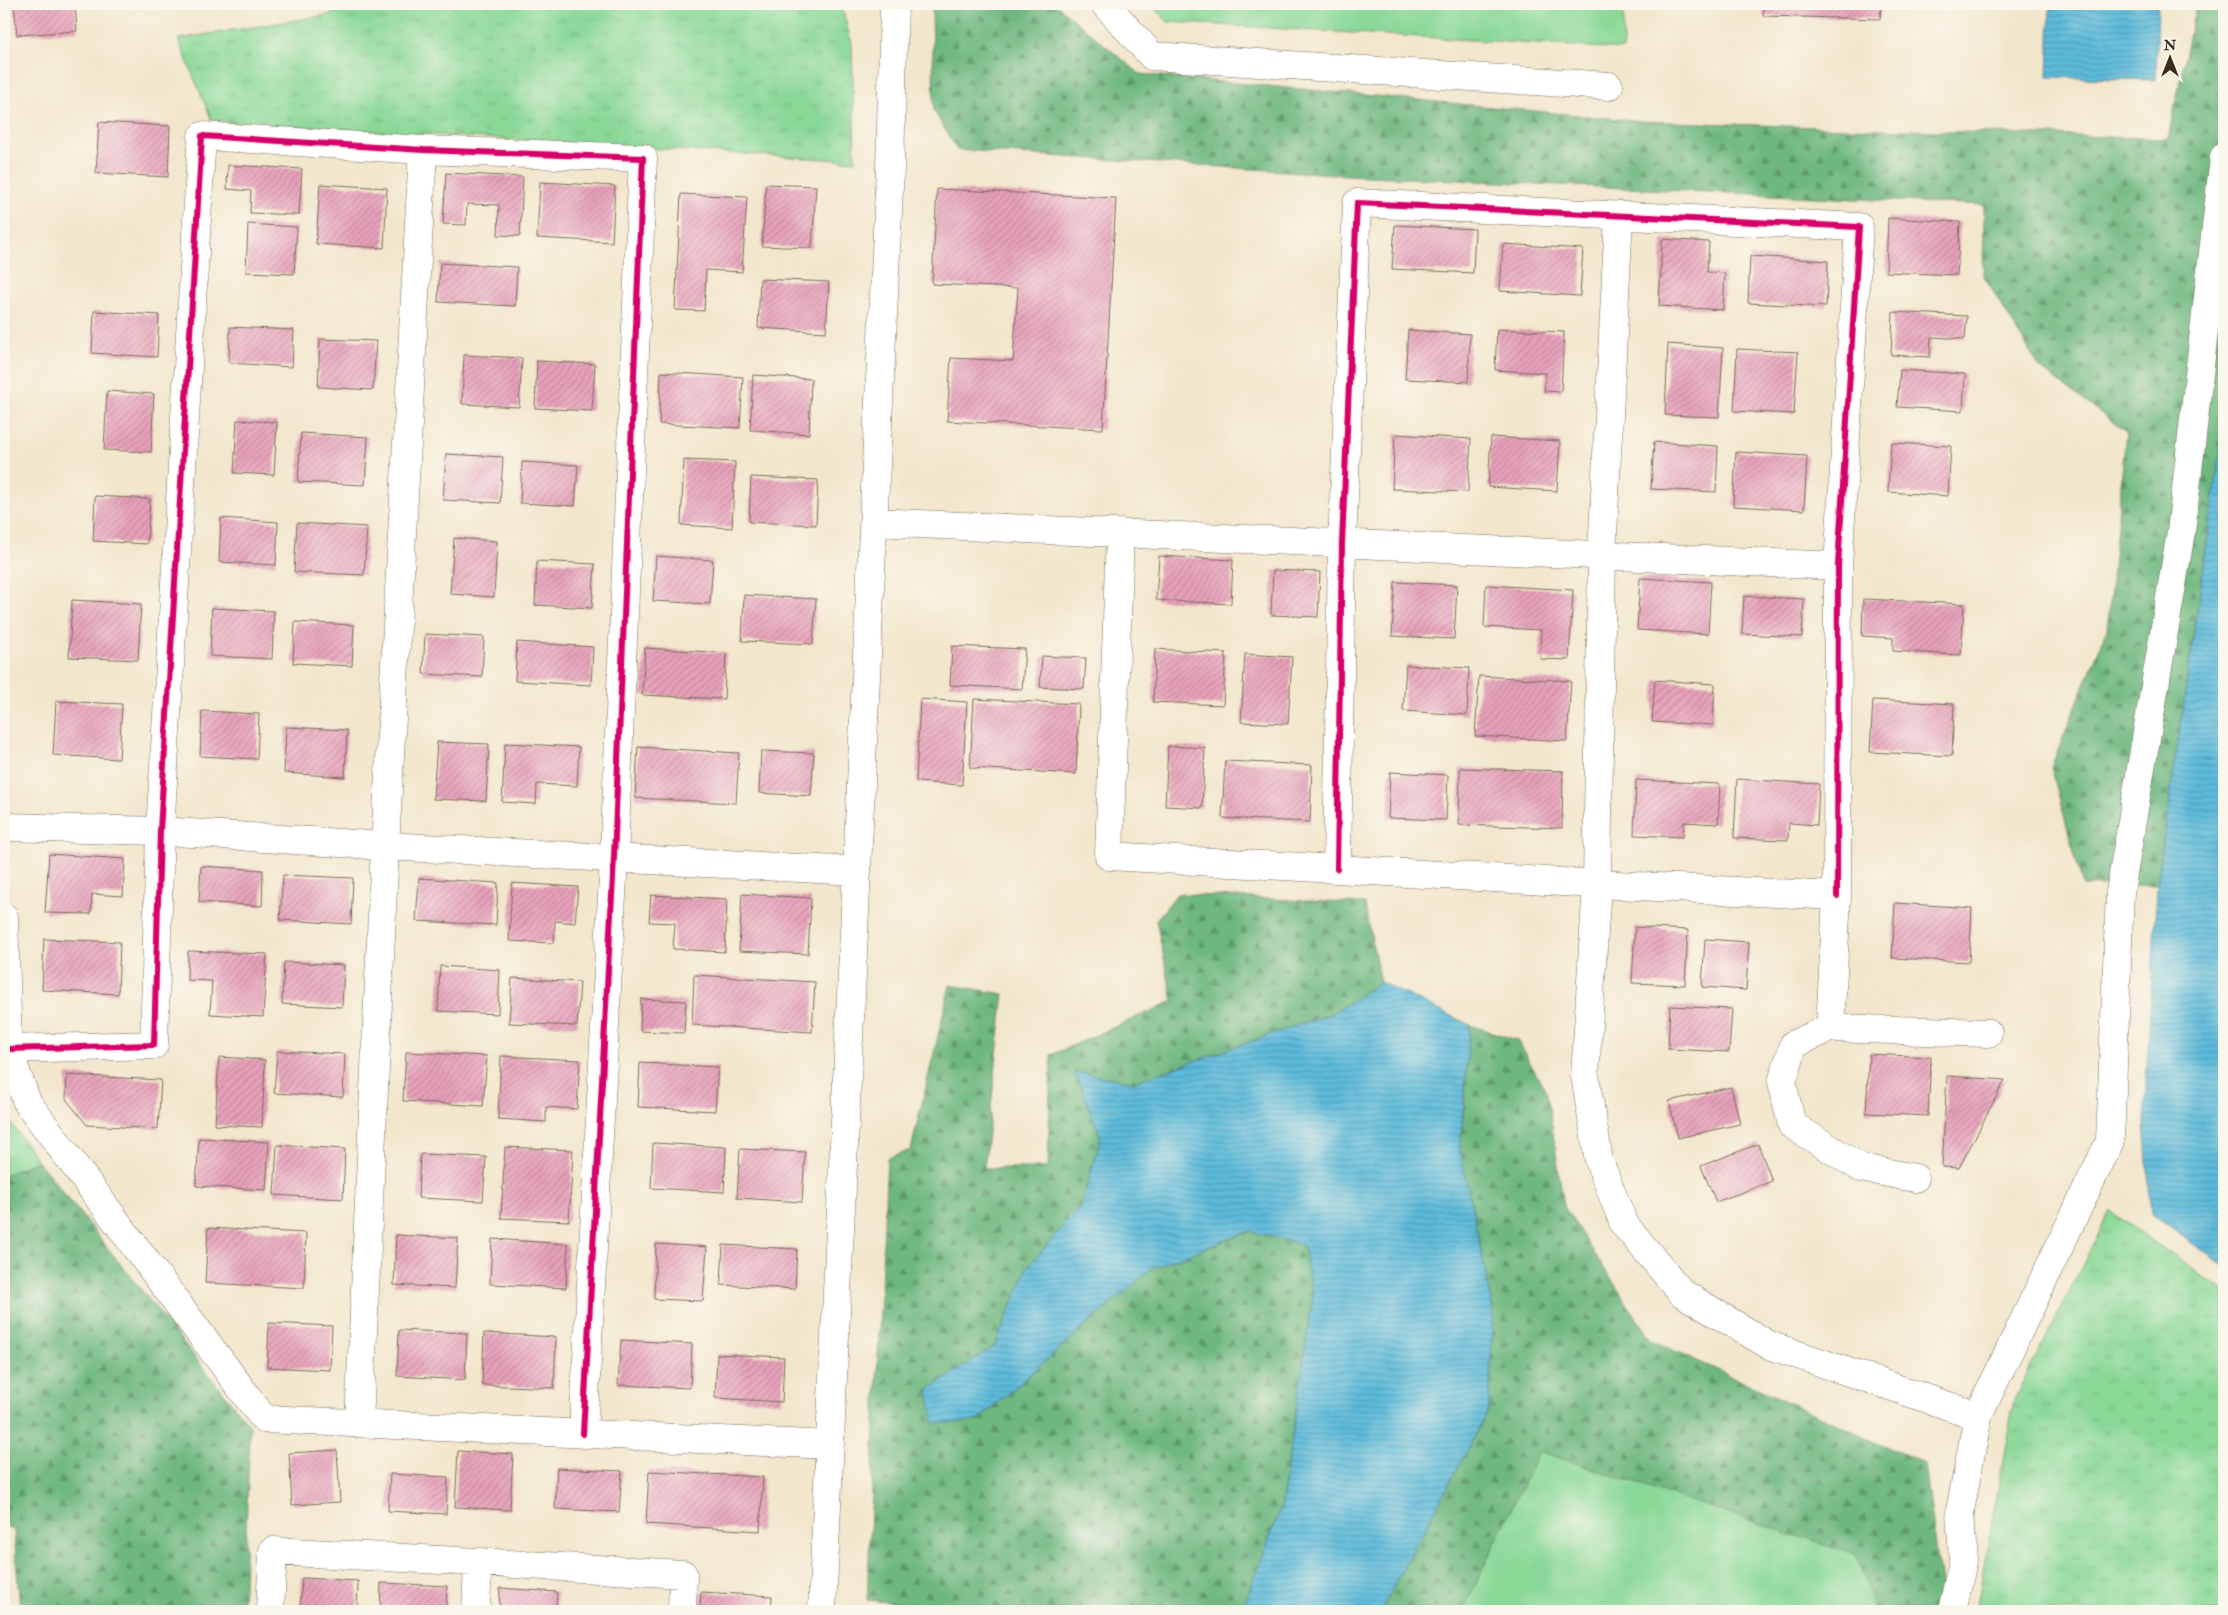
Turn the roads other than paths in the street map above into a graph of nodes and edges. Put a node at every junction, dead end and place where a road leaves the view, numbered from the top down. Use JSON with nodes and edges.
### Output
{"nodes":[{"id":1,"x":894,"y":4,"type":"edge"},
{"id":2,"x":1105,"y":4,"type":"edge"},
{"id":3,"x":1609,"y":86,"type":"dead end"},
{"id":4,"x":423,"y":150,"type":"junction"},
{"id":5,"x":2224,"y":157,"type":"edge"},
{"id":6,"x":1619,"y":215,"type":"junction"},
{"id":7,"x":874,"y":522,"type":"junction"},
{"id":8,"x":1120,"y":533,"type":"junction"},
{"id":9,"x":1342,"y":543,"type":"junction"},
{"id":10,"x":1602,"y":555,"type":"junction"},
{"id":11,"x":1838,"y":566,"type":"junction"},
{"id":12,"x":4,"y":827,"type":"edge"},
{"id":13,"x":160,"y":831,"type":"junction"},
{"id":14,"x":384,"y":846,"type":"junction"},
{"id":15,"x":614,"y":858,"type":"junction"},
{"id":16,"x":1337,"y":869,"type":"junction"},
{"id":17,"x":857,"y":871,"type":"junction"},
{"id":18,"x":1597,"y":884,"type":"junction"},
{"id":19,"x":1837,"y":896,"type":"junction"},
{"id":20,"x":4,"y":917,"type":"edge"},
{"id":21,"x":1830,"y":1028,"type":"junction"},
{"id":22,"x":1988,"y":1034,"type":"dead end"},
{"id":23,"x":8,"y":1049,"type":"junction"},
{"id":24,"x":1915,"y":1178,"type":"dead end"},
{"id":25,"x":1978,"y":1416,"type":"junction"},
{"id":26,"x":359,"y":1423,"type":"junction"},
{"id":27,"x":583,"y":1434,"type":"junction"},
{"id":28,"x":830,"y":1445,"type":"junction"},
{"id":29,"x":478,"y":1562,"type":"junction"},
{"id":30,"x":270,"y":1611,"type":"edge"},
{"id":31,"x":476,"y":1611,"type":"edge"},
{"id":32,"x":682,"y":1611,"type":"edge"},
{"id":33,"x":822,"y":1611,"type":"edge"},
{"id":34,"x":1952,"y":1611,"type":"edge"}],
"edges":[{"from":1,"to":7,"type":"street"},
{"from":2,"to":3,"type":"street"},
{"from":4,"to":13,"type":"street"},
{"from":4,"to":14,"type":"street"},
{"from":4,"to":15,"type":"street"},
{"from":5,"to":25,"type":"street"},
{"from":6,"to":9,"type":"street"},
{"from":6,"to":10,"type":"street"},
{"from":6,"to":11,"type":"street"},
{"from":7,"to":8,"type":"street"},
{"from":7,"to":17,"type":"street"},
{"from":8,"to":9,"type":"street"},
{"from":8,"to":16,"type":"street"},
{"from":9,"to":10,"type":"street"},
{"from":9,"to":16,"type":"street"},
{"from":10,"to":11,"type":"street"},
{"from":10,"to":18,"type":"street"},
{"from":11,"to":19,"type":"street"},
{"from":12,"to":13,"type":"street"},
{"from":13,"to":14,"type":"street"},
{"from":13,"to":23,"type":"street"},
{"from":14,"to":15,"type":"street"},
{"from":14,"to":26,"type":"street"},
{"from":15,"to":17,"type":"street"},
{"from":15,"to":27,"type":"street"},
{"from":16,"to":18,"type":"street"},
{"from":17,"to":28,"type":"street"},
{"from":18,"to":19,"type":"street"},
{"from":18,"to":25,"type":"street"},
{"from":19,"to":21,"type":"street"},
{"from":20,"to":23,"type":"street"},
{"from":21,"to":22,"type":"street"},
{"from":21,"to":24,"type":"street"},
{"from":23,"to":26,"type":"street"},
{"from":25,"to":34,"type":"street"},
{"from":26,"to":27,"type":"street"},
{"from":27,"to":28,"type":"street"},
{"from":28,"to":33,"type":"street"},
{"from":29,"to":30,"type":"street"},
{"from":29,"to":31,"type":"street"},
{"from":29,"to":32,"type":"street"}]}
